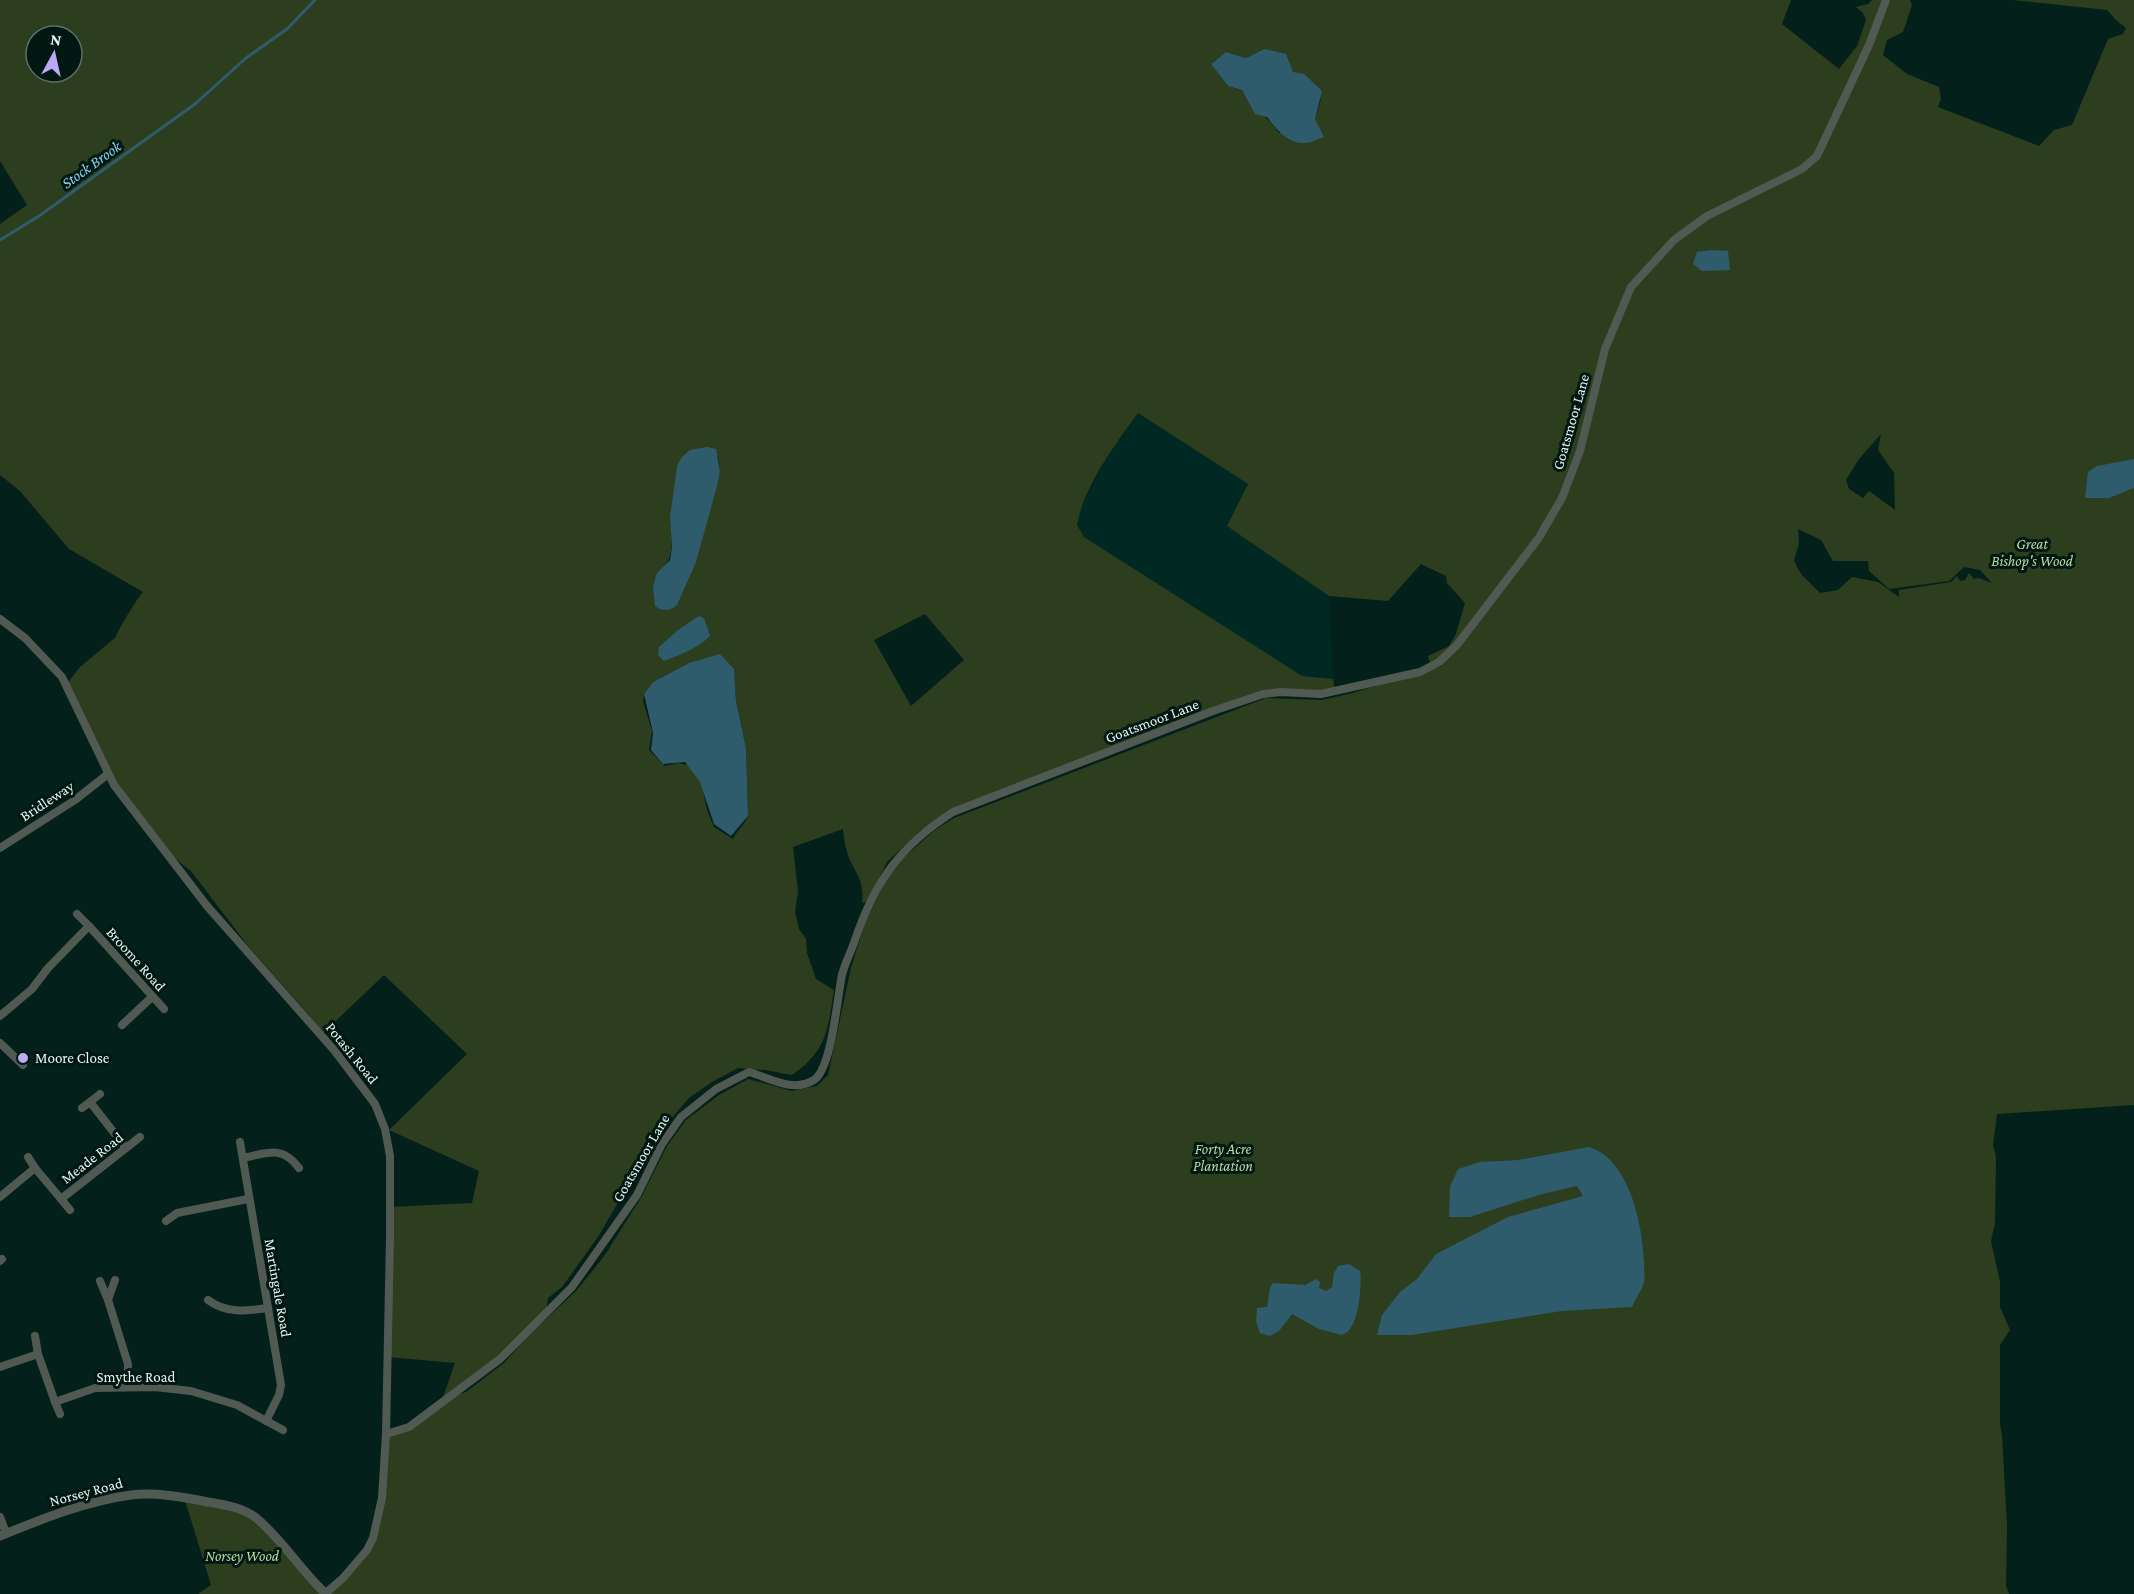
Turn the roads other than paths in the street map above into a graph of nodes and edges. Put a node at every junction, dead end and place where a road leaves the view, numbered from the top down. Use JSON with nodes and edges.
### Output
{"nodes":[{"id":1,"x":1886,"y":0,"type":"edge"},
{"id":2,"x":0,"y":619,"type":"edge"},
{"id":3,"x":108,"y":774,"type":"junction"},
{"id":4,"x":0,"y":848,"type":"edge"},
{"id":5,"x":77,"y":914,"type":"dead end"},
{"id":6,"x":89,"y":926,"type":"junction"},
{"id":7,"x":152,"y":996,"type":"junction"},
{"id":8,"x":164,"y":1009,"type":"dead end"},
{"id":9,"x":0,"y":1016,"type":"edge"},
{"id":10,"x":122,"y":1025,"type":"dead end"},
{"id":11,"x":0,"y":1043,"type":"edge"},
{"id":12,"x":23,"y":1065,"type":"dead end"},
{"id":13,"x":100,"y":1094,"type":"dead end"},
{"id":14,"x":90,"y":1102,"type":"junction"},
{"id":15,"x":82,"y":1108,"type":"dead end"},
{"id":16,"x":140,"y":1137,"type":"dead end"},
{"id":17,"x":240,"y":1142,"type":"dead end"},
{"id":18,"x":126,"y":1148,"type":"junction"},
{"id":19,"x":28,"y":1157,"type":"dead end"},
{"id":20,"x":243,"y":1158,"type":"junction"},
{"id":21,"x":35,"y":1168,"type":"junction"},
{"id":22,"x":299,"y":1168,"type":"dead end"},
{"id":23,"x":0,"y":1197,"type":"edge"},
{"id":24,"x":61,"y":1199,"type":"junction"},
{"id":25,"x":249,"y":1200,"type":"junction"},
{"id":26,"x":70,"y":1210,"type":"dead end"},
{"id":27,"x":166,"y":1221,"type":"dead end"},
{"id":28,"x":116,"y":1280,"type":"dead end"},
{"id":29,"x":100,"y":1281,"type":"dead end"},
{"id":30,"x":108,"y":1300,"type":"junction"},
{"id":31,"x":208,"y":1300,"type":"dead end"},
{"id":32,"x":268,"y":1308,"type":"junction"},
{"id":33,"x":35,"y":1336,"type":"dead end"},
{"id":34,"x":38,"y":1354,"type":"junction"},
{"id":35,"x":0,"y":1367,"type":"edge"},
{"id":36,"x":127,"y":1387,"type":"junction"},
{"id":37,"x":56,"y":1402,"type":"junction"},
{"id":38,"x":60,"y":1414,"type":"dead end"},
{"id":39,"x":266,"y":1420,"type":"junction"},
{"id":40,"x":283,"y":1430,"type":"dead end"},
{"id":41,"x":386,"y":1434,"type":"junction"},
{"id":42,"x":0,"y":1517,"type":"edge"},
{"id":43,"x":3,"y":1535,"type":"edge"},
{"id":44,"x":324,"y":1592,"type":"edge"}],
"edges":[{"from":1,"to":41,"type":"street","name":"Goatsmoor Lane"},
{"from":2,"to":3,"type":"street","name":"Potash Road"},
{"from":3,"to":4,"type":"street","name":"Bridleway"},
{"from":3,"to":41,"type":"street","name":"Potash Road"},
{"from":5,"to":6,"type":"street","name":"Broome Road"},
{"from":6,"to":7,"type":"street","name":"Broome Road"},
{"from":6,"to":9,"type":"street","name":"Broome Road"},
{"from":7,"to":8,"type":"street","name":"Broome Road"},
{"from":7,"to":10,"type":"street"},
{"from":11,"to":12,"type":"street"},
{"from":13,"to":14,"type":"street"},
{"from":14,"to":15,"type":"street"},
{"from":14,"to":18,"type":"street"},
{"from":16,"to":18,"type":"street","name":"Meade Road"},
{"from":17,"to":20,"type":"street","name":"Martingale Road"},
{"from":18,"to":24,"type":"street","name":"Meade Road"},
{"from":19,"to":21,"type":"street","name":"Meade Road"},
{"from":20,"to":22,"type":"street"},
{"from":20,"to":25,"type":"street","name":"Martingale Road"},
{"from":21,"to":23,"type":"street"},
{"from":21,"to":24,"type":"street","name":"Meade Road"},
{"from":24,"to":26,"type":"street","name":"Meade Road"},
{"from":25,"to":27,"type":"street"},
{"from":25,"to":32,"type":"street","name":"Martingale Road"},
{"from":28,"to":30,"type":"street"},
{"from":29,"to":30,"type":"street"},
{"from":30,"to":36,"type":"street"},
{"from":31,"to":32,"type":"street"},
{"from":32,"to":39,"type":"street","name":"Martingale Road"},
{"from":33,"to":34,"type":"street"},
{"from":34,"to":35,"type":"street"},
{"from":34,"to":37,"type":"street"},
{"from":36,"to":37,"type":"street","name":"Smythe Road"},
{"from":36,"to":39,"type":"street","name":"Smythe Road"},
{"from":37,"to":38,"type":"street"},
{"from":39,"to":40,"type":"street","name":"Smythe Road"},
{"from":41,"to":44,"type":"street","name":"Potash Road"},
{"from":42,"to":43,"type":"street"},
{"from":43,"to":44,"type":"street","name":"Norsey Road"}]}
